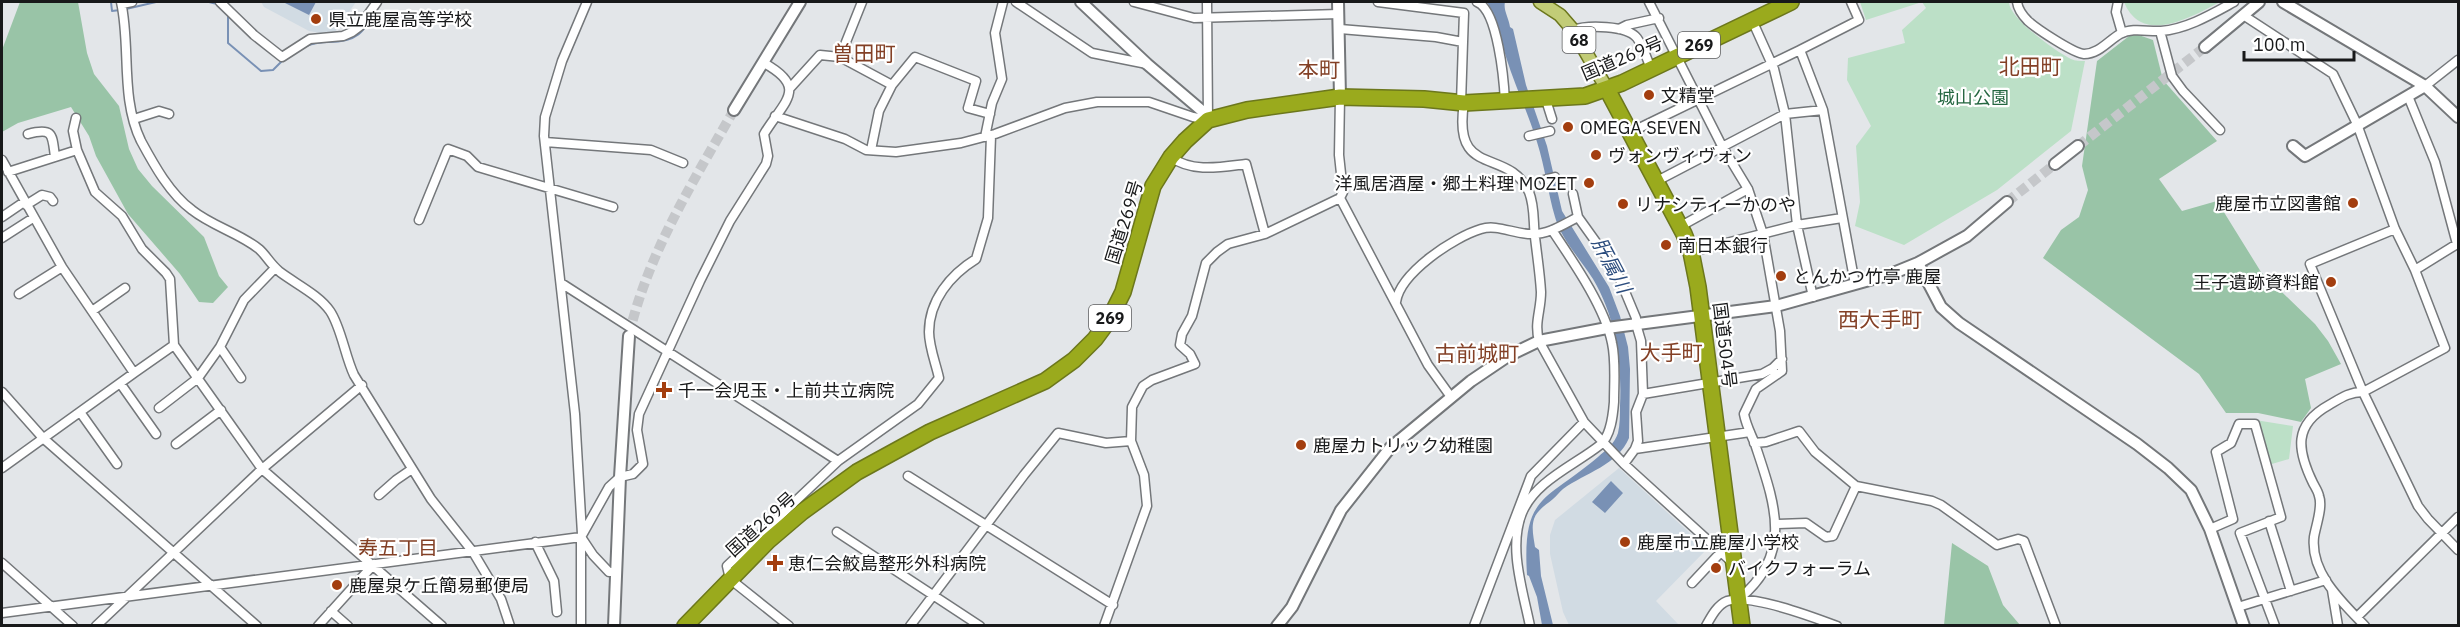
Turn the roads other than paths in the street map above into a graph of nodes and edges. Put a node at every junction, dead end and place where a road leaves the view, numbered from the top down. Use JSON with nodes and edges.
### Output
{"nodes":[{"id":1,"x":132,"y":2,"type":"edge"},
{"id":2,"x":220,"y":2,"type":"edge"},
{"id":3,"x":377,"y":2,"type":"edge"},
{"id":4,"x":587,"y":2,"type":"edge"},
{"id":5,"x":800,"y":2,"type":"edge"},
{"id":6,"x":862,"y":2,"type":"edge"},
{"id":7,"x":1003,"y":2,"type":"edge"},
{"id":8,"x":1016,"y":2,"type":"edge"},
{"id":9,"x":1081,"y":2,"type":"edge"},
{"id":10,"x":1134,"y":2,"type":"edge"},
{"id":11,"x":1207,"y":2,"type":"edge"},
{"id":12,"x":1338,"y":2,"type":"edge"},
{"id":13,"x":1377,"y":2,"type":"edge"},
{"id":14,"x":1477,"y":2,"type":"edge"},
{"id":15,"x":1540,"y":2,"type":"edge"},
{"id":16,"x":1649,"y":2,"type":"edge"},
{"id":17,"x":1791,"y":2,"type":"edge"},
{"id":18,"x":1851,"y":2,"type":"edge"},
{"id":19,"x":2017,"y":2,"type":"edge"},
{"id":20,"x":2118,"y":2,"type":"edge"},
{"id":21,"x":2234,"y":2,"type":"edge"},
{"id":22,"x":2259,"y":2,"type":"edge"},
{"id":23,"x":2283,"y":2,"type":"edge"},
{"id":24,"x":122,"y":3,"type":"edge"},
{"id":25,"x":1339,"y":14,"type":"junction"},
{"id":26,"x":2243,"y":15,"type":"junction"},
{"id":27,"x":1206,"y":18,"type":"junction"},
{"id":28,"x":1659,"y":18,"type":"junction"},
{"id":29,"x":1752,"y":20,"type":"junction"},
{"id":30,"x":1340,"y":29,"type":"junction"},
{"id":31,"x":1619,"y":29,"type":"junction"},
{"id":32,"x":1573,"y":30,"type":"junction"},
{"id":33,"x":2160,"y":31,"type":"junction"},
{"id":34,"x":2122,"y":33,"type":"junction"},
{"id":35,"x":1463,"y":42,"type":"junction"},
{"id":36,"x":2205,"y":47,"type":"tunnel mouth"},
{"id":37,"x":1800,"y":50,"type":"junction"},
{"id":38,"x":1677,"y":56,"type":"junction"},
{"id":39,"x":840,"y":57,"type":"junction"},
{"id":40,"x":2458,"y":60,"type":"edge"},
{"id":41,"x":764,"y":63,"type":"junction"},
{"id":42,"x":1147,"y":64,"type":"junction"},
{"id":43,"x":1772,"y":64,"type":"junction"},
{"id":44,"x":1651,"y":69,"type":"junction"},
{"id":45,"x":892,"y":85,"type":"junction"},
{"id":46,"x":2426,"y":86,"type":"junction"},
{"id":47,"x":790,"y":88,"type":"junction"},
{"id":48,"x":1607,"y":89,"type":"junction"},
{"id":49,"x":2408,"y":96,"type":"junction"},
{"id":50,"x":1340,"y":97,"type":"junction"},
{"id":51,"x":1699,"y":99,"type":"junction"},
{"id":52,"x":1544,"y":100,"type":"junction"},
{"id":53,"x":1508,"y":101,"type":"junction"},
{"id":54,"x":1463,"y":103,"type":"junction"},
{"id":55,"x":734,"y":110,"type":"tunnel mouth"},
{"id":56,"x":1823,"y":110,"type":"junction"},
{"id":57,"x":169,"y":114,"type":"dead end"},
{"id":58,"x":990,"y":114,"type":"junction"},
{"id":59,"x":1785,"y":114,"type":"junction"},
{"id":60,"x":775,"y":116,"type":"junction"},
{"id":61,"x":2458,"y":117,"type":"edge"},
{"id":62,"x":76,"y":118,"type":"dead end"},
{"id":63,"x":134,"y":119,"type":"junction"},
{"id":64,"x":1552,"y":119,"type":"dead end"},
{"id":65,"x":1208,"y":120,"type":"junction"},
{"id":66,"x":2358,"y":124,"type":"junction"},
{"id":67,"x":2220,"y":129,"type":"dead end"},
{"id":68,"x":1550,"y":131,"type":"dead end"},
{"id":69,"x":1631,"y":132,"type":"junction"},
{"id":70,"x":28,"y":134,"type":"dead end"},
{"id":71,"x":988,"y":136,"type":"junction"},
{"id":72,"x":1529,"y":136,"type":"dead end"},
{"id":73,"x":545,"y":142,"type":"junction"},
{"id":74,"x":1722,"y":146,"type":"junction"},
{"id":75,"x":2078,"y":146,"type":"tunnel mouth"},
{"id":76,"x":2293,"y":146,"type":"dead end"},
{"id":77,"x":77,"y":150,"type":"junction"},
{"id":78,"x":871,"y":150,"type":"junction"},
{"id":79,"x":56,"y":157,"type":"junction"},
{"id":80,"x":1171,"y":157,"type":"junction"},
{"id":81,"x":2,"y":160,"type":"edge"},
{"id":82,"x":683,"y":163,"type":"dead end"},
{"id":83,"x":2055,"y":164,"type":"tunnel mouth"},
{"id":84,"x":8,"y":172,"type":"junction"},
{"id":85,"x":1556,"y":177,"type":"dead end"},
{"id":86,"x":1544,"y":180,"type":"dead end"},
{"id":87,"x":1657,"y":181,"type":"junction"},
{"id":88,"x":550,"y":188,"type":"junction"},
{"id":89,"x":1748,"y":189,"type":"junction"},
{"id":90,"x":1573,"y":194,"type":"dead end"},
{"id":91,"x":1340,"y":198,"type":"junction"},
{"id":92,"x":53,"y":201,"type":"dead end"},
{"id":93,"x":2007,"y":202,"type":"tunnel mouth"},
{"id":94,"x":25,"y":204,"type":"junction"},
{"id":95,"x":613,"y":207,"type":"dead end"},
{"id":96,"x":2458,"y":207,"type":"edge"},
{"id":97,"x":2449,"y":215,"type":"junction"},
{"id":98,"x":2,"y":217,"type":"edge"},
{"id":99,"x":1577,"y":217,"type":"junction"},
{"id":100,"x":33,"y":218,"type":"junction"},
{"id":101,"x":1842,"y":218,"type":"junction"},
{"id":102,"x":419,"y":220,"type":"dead end"},
{"id":103,"x":1797,"y":225,"type":"junction"},
{"id":104,"x":1681,"y":226,"type":"junction"},
{"id":105,"x":1554,"y":229,"type":"junction"},
{"id":106,"x":2395,"y":229,"type":"junction"},
{"id":107,"x":1265,"y":234,"type":"junction"},
{"id":108,"x":1534,"y":234,"type":"junction"},
{"id":109,"x":1763,"y":234,"type":"junction"},
{"id":110,"x":2,"y":238,"type":"edge"},
{"id":111,"x":1691,"y":252,"type":"junction"},
{"id":112,"x":1918,"y":263,"type":"junction"},
{"id":113,"x":62,"y":267,"type":"junction"},
{"id":114,"x":275,"y":268,"type":"junction"},
{"id":115,"x":2415,"y":270,"type":"junction"},
{"id":116,"x":561,"y":283,"type":"junction"},
{"id":117,"x":1855,"y":284,"type":"junction"},
{"id":118,"x":125,"y":288,"type":"dead end"},
{"id":119,"x":19,"y":294,"type":"dead end"},
{"id":120,"x":1813,"y":297,"type":"junction"},
{"id":121,"x":1396,"y":303,"type":"junction"},
{"id":122,"x":1776,"y":306,"type":"junction"},
{"id":123,"x":92,"y":311,"type":"junction"},
{"id":124,"x":1702,"y":315,"type":"junction"},
{"id":125,"x":1636,"y":324,"type":"junction"},
{"id":126,"x":1607,"y":328,"type":"junction"},
{"id":127,"x":629,"y":336,"type":"tunnel mouth"},
{"id":128,"x":1539,"y":341,"type":"junction"},
{"id":129,"x":174,"y":345,"type":"junction"},
{"id":130,"x":220,"y":346,"type":"junction"},
{"id":131,"x":670,"y":352,"type":"junction"},
{"id":132,"x":1782,"y":359,"type":"junction"},
{"id":133,"x":134,"y":373,"type":"junction"},
{"id":134,"x":198,"y":378,"type":"junction"},
{"id":135,"x":241,"y":378,"type":"dead end"},
{"id":136,"x":120,"y":383,"type":"junction"},
{"id":137,"x":1710,"y":383,"type":"junction"},
{"id":138,"x":362,"y":386,"type":"junction"},
{"id":139,"x":2,"y":392,"type":"edge"},
{"id":140,"x":2362,"y":392,"type":"junction"},
{"id":141,"x":1643,"y":394,"type":"junction"},
{"id":142,"x":1451,"y":397,"type":"junction"},
{"id":143,"x":159,"y":408,"type":"dead end"},
{"id":144,"x":221,"y":410,"type":"junction"},
{"id":145,"x":80,"y":412,"type":"junction"},
{"id":146,"x":1584,"y":422,"type":"junction"},
{"id":147,"x":1750,"y":432,"type":"junction"},
{"id":148,"x":156,"y":434,"type":"dead end"},
{"id":149,"x":1717,"y":436,"type":"junction"},
{"id":150,"x":43,"y":438,"type":"junction"},
{"id":151,"x":1131,"y":441,"type":"junction"},
{"id":152,"x":1603,"y":443,"type":"junction"},
{"id":153,"x":1754,"y":443,"type":"junction"},
{"id":154,"x":176,"y":444,"type":"dead end"},
{"id":155,"x":1635,"y":449,"type":"junction"},
{"id":156,"x":838,"y":461,"type":"junction"},
{"id":157,"x":117,"y":464,"type":"dead end"},
{"id":158,"x":1624,"y":464,"type":"junction"},
{"id":159,"x":2,"y":467,"type":"edge"},
{"id":160,"x":262,"y":469,"type":"junction"},
{"id":161,"x":412,"y":469,"type":"junction"},
{"id":162,"x":908,"y":476,"type":"dead end"},
{"id":163,"x":620,"y":477,"type":"junction"},
{"id":164,"x":1856,"y":486,"type":"junction"},
{"id":165,"x":380,"y":495,"type":"dead end"},
{"id":166,"x":2458,"y":517,"type":"edge"},
{"id":167,"x":2269,"y":521,"type":"junction"},
{"id":168,"x":1777,"y":524,"type":"junction"},
{"id":169,"x":987,"y":525,"type":"junction"},
{"id":170,"x":2210,"y":529,"type":"junction"},
{"id":171,"x":837,"y":532,"type":"dead end"},
{"id":172,"x":2442,"y":533,"type":"junction"},
{"id":173,"x":581,"y":536,"type":"junction"},
{"id":174,"x":535,"y":542,"type":"junction"},
{"id":175,"x":2458,"y":550,"type":"edge"},
{"id":176,"x":174,"y":552,"type":"junction"},
{"id":177,"x":473,"y":552,"type":"junction"},
{"id":178,"x":1721,"y":552,"type":"junction"},
{"id":179,"x":2,"y":563,"type":"edge"},
{"id":180,"x":374,"y":564,"type":"junction"},
{"id":181,"x":1733,"y":564,"type":"junction"},
{"id":182,"x":616,"y":572,"type":"junction"},
{"id":183,"x":730,"y":579,"type":"junction"},
{"id":184,"x":2326,"y":580,"type":"junction"},
{"id":185,"x":1692,"y":583,"type":"dead end"},
{"id":186,"x":212,"y":587,"type":"junction"},
{"id":187,"x":2332,"y":590,"type":"junction"},
{"id":188,"x":2291,"y":591,"type":"junction"},
{"id":189,"x":128,"y":596,"type":"junction"},
{"id":190,"x":934,"y":596,"type":"junction"},
{"id":191,"x":1739,"y":598,"type":"junction"},
{"id":192,"x":2266,"y":598,"type":"junction"},
{"id":193,"x":50,"y":606,"type":"junction"},
{"id":194,"x":1113,"y":606,"type":"junction"},
{"id":195,"x":2238,"y":607,"type":"junction"},
{"id":196,"x":332,"y":611,"type":"junction"},
{"id":197,"x":557,"y":612,"type":"dead end"},
{"id":198,"x":2,"y":613,"type":"edge"},
{"id":199,"x":1808,"y":616,"type":"junction"},
{"id":200,"x":2357,"y":617,"type":"junction"},
{"id":201,"x":1282,"y":624,"type":"edge"},
{"id":202,"x":510,"y":625,"type":"edge"},
{"id":203,"x":73,"y":626,"type":"edge"},
{"id":204,"x":96,"y":626,"type":"edge"},
{"id":205,"x":257,"y":626,"type":"edge"},
{"id":206,"x":318,"y":626,"type":"edge"},
{"id":207,"x":348,"y":626,"type":"edge"},
{"id":208,"x":442,"y":626,"type":"edge"},
{"id":209,"x":581,"y":626,"type":"edge"},
{"id":210,"x":614,"y":626,"type":"edge"},
{"id":211,"x":685,"y":626,"type":"edge"},
{"id":212,"x":789,"y":626,"type":"edge"},
{"id":213,"x":910,"y":626,"type":"edge"},
{"id":214,"x":980,"y":626,"type":"edge"},
{"id":215,"x":1104,"y":626,"type":"edge"},
{"id":216,"x":1473,"y":626,"type":"edge"},
{"id":217,"x":1530,"y":626,"type":"edge"},
{"id":218,"x":1706,"y":626,"type":"edge"},
{"id":219,"x":1742,"y":626,"type":"edge"},
{"id":220,"x":1803,"y":626,"type":"edge"},
{"id":221,"x":1837,"y":626,"type":"edge"},
{"id":222,"x":2056,"y":626,"type":"edge"},
{"id":223,"x":2244,"y":626,"type":"edge"},
{"id":224,"x":2275,"y":626,"type":"edge"},
{"id":225,"x":2338,"y":626,"type":"edge"},
{"id":226,"x":2365,"y":626,"type":"edge"}],
"edges":[{"from":1,"to":24,"type":"street"},
{"from":2,"to":3,"type":"street"},
{"from":4,"to":73,"type":"street"},
{"from":5,"to":41,"type":"street"},
{"from":6,"to":39,"type":"street"},
{"from":7,"to":58,"type":"street"},
{"from":8,"to":42,"type":"street"},
{"from":9,"to":42,"type":"street"},
{"from":10,"to":27,"type":"street"},
{"from":11,"to":27,"type":"street"},
{"from":12,"to":25,"type":"street"},
{"from":13,"to":35,"type":"street"},
{"from":14,"to":53,"type":"street"},
{"from":15,"to":32,"type":"main road","number":"68"},
{"from":16,"to":28,"type":"street"},
{"from":17,"to":29,"type":"highway","name":"国道269号","number":"269"},
{"from":18,"to":37,"type":"street"},
{"from":19,"to":34,"type":"street"},
{"from":20,"to":34,"type":"street"},
{"from":21,"to":33,"type":"street"},
{"from":22,"to":26,"type":"street"},
{"from":23,"to":46,"type":"street"},
{"from":24,"to":63,"type":"street"},
{"from":25,"to":27,"type":"street"},
{"from":25,"to":30,"type":"street"},
{"from":26,"to":36,"type":"street"},
{"from":26,"to":66,"type":"street"},
{"from":27,"to":65,"type":"street"},
{"from":28,"to":31,"type":"street"},
{"from":28,"to":38,"type":"street"},
{"from":29,"to":38,"type":"highway","name":"国道269号","number":"269"},
{"from":29,"to":43,"type":"street"},
{"from":30,"to":35,"type":"street"},
{"from":30,"to":50,"type":"street"},
{"from":31,"to":32,"type":"street"},
{"from":31,"to":44,"type":"street"},
{"from":32,"to":48,"type":"main road","number":"68"},
{"from":33,"to":34,"type":"street"},
{"from":33,"to":67,"type":"street"},
{"from":35,"to":54,"type":"street"},
{"from":37,"to":43,"type":"street"},
{"from":37,"to":56,"type":"street"},
{"from":38,"to":44,"type":"highway","name":"国道269号","number":"269"},
{"from":38,"to":51,"type":"street"},
{"from":39,"to":45,"type":"street"},
{"from":39,"to":47,"type":"street"},
{"from":40,"to":46,"type":"street"},
{"from":41,"to":47,"type":"street"},
{"from":41,"to":55,"type":"street"},
{"from":42,"to":65,"type":"street"},
{"from":43,"to":51,"type":"street"},
{"from":43,"to":59,"type":"street"},
{"from":44,"to":48,"type":"highway","name":"国道269号","number":"269"},
{"from":45,"to":58,"type":"street"},
{"from":45,"to":78,"type":"street"},
{"from":46,"to":49,"type":"street"},
{"from":46,"to":61,"type":"street"},
{"from":47,"to":60,"type":"street"},
{"from":48,"to":52,"type":"highway","name":"国道269号","number":"269"},
{"from":48,"to":69,"type":"highway","name":"国道504号"},
{"from":49,"to":66,"type":"street"},
{"from":49,"to":97,"type":"street"},
{"from":50,"to":54,"type":"highway","name":"国道269号","number":"269"},
{"from":50,"to":65,"type":"highway","name":"国道269号","number":"269"},
{"from":50,"to":91,"type":"street"},
{"from":51,"to":69,"type":"street"},
{"from":51,"to":74,"type":"street"},
{"from":52,"to":53,"type":"highway","name":"国道269号","number":"269"},
{"from":52,"to":64,"type":"street"},
{"from":53,"to":54,"type":"highway","name":"国道269号","number":"269"},
{"from":54,"to":108,"type":"street"},
{"from":56,"to":59,"type":"street"},
{"from":56,"to":101,"type":"street"},
{"from":57,"to":63,"type":"street"},
{"from":58,"to":71,"type":"street"},
{"from":59,"to":74,"type":"street"},
{"from":59,"to":103,"type":"street"},
{"from":60,"to":78,"type":"street"},
{"from":60,"to":131,"type":"street"},
{"from":62,"to":77,"type":"street"},
{"from":63,"to":114,"type":"street"},
{"from":65,"to":71,"type":"street"},
{"from":65,"to":80,"type":"highway","name":"国道269号","number":"269"},
{"from":66,"to":76,"type":"street"},
{"from":66,"to":106,"type":"street"},
{"from":68,"to":72,"type":"street"},
{"from":69,"to":87,"type":"highway","name":"国道504号"},
{"from":70,"to":79,"type":"street"},
{"from":71,"to":78,"type":"street"},
{"from":71,"to":156,"type":"street"},
{"from":73,"to":82,"type":"street"},
{"from":73,"to":88,"type":"street"},
{"from":74,"to":87,"type":"street"},
{"from":74,"to":89,"type":"street"},
{"from":75,"to":83,"type":"street"},
{"from":77,"to":79,"type":"street"},
{"from":77,"to":129,"type":"street"},
{"from":79,"to":84,"type":"street"},
{"from":80,"to":107,"type":"street"},
{"from":80,"to":183,"type":"highway","name":"国道269号","number":"269"},
{"from":81,"to":84,"type":"street"},
{"from":84,"to":94,"type":"street"},
{"from":85,"to":86,"type":"street"},
{"from":87,"to":104,"type":"highway","name":"国道504号"},
{"from":88,"to":95,"type":"street"},
{"from":88,"to":102,"type":"street"},
{"from":88,"to":116,"type":"street"},
{"from":89,"to":104,"type":"street"},
{"from":89,"to":109,"type":"street"},
{"from":90,"to":99,"type":"street"},
{"from":91,"to":107,"type":"street"},
{"from":91,"to":121,"type":"street"},
{"from":92,"to":94,"type":"street"},
{"from":93,"to":112,"type":"street"},
{"from":94,"to":98,"type":"street"},
{"from":94,"to":100,"type":"street"},
{"from":96,"to":97,"type":"street"},
{"from":97,"to":115,"type":"street"},
{"from":99,"to":105,"type":"street"},
{"from":99,"to":125,"type":"street"},
{"from":100,"to":110,"type":"street"},
{"from":100,"to":113,"type":"street"},
{"from":101,"to":103,"type":"street"},
{"from":101,"to":117,"type":"street"},
{"from":103,"to":109,"type":"street"},
{"from":103,"to":120,"type":"street"},
{"from":104,"to":111,"type":"highway","name":"国道504号"},
{"from":105,"to":108,"type":"street"},
{"from":105,"to":126,"type":"street"},
{"from":106,"to":115,"type":"street"},
{"from":106,"to":140,"type":"street"},
{"from":107,"to":151,"type":"street"},
{"from":108,"to":121,"type":"street"},
{"from":108,"to":128,"type":"street"},
{"from":109,"to":111,"type":"street"},
{"from":109,"to":122,"type":"street"},
{"from":111,"to":124,"type":"highway","name":"国道504号"},
{"from":112,"to":117,"type":"street"},
{"from":112,"to":170,"type":"street"},
{"from":113,"to":119,"type":"street"},
{"from":113,"to":123,"type":"street"},
{"from":114,"to":130,"type":"street"},
{"from":114,"to":138,"type":"street"},
{"from":115,"to":140,"type":"street"},
{"from":116,"to":131,"type":"street"},
{"from":116,"to":173,"type":"street"},
{"from":117,"to":120,"type":"street"},
{"from":118,"to":123,"type":"street"},
{"from":120,"to":122,"type":"street"},
{"from":121,"to":142,"type":"street"},
{"from":122,"to":124,"type":"street"},
{"from":122,"to":132,"type":"street"},
{"from":123,"to":133,"type":"street"},
{"from":124,"to":125,"type":"street"},
{"from":124,"to":137,"type":"highway","name":"国道504号"},
{"from":125,"to":126,"type":"street"},
{"from":125,"to":141,"type":"street"},
{"from":126,"to":128,"type":"street"},
{"from":126,"to":152,"type":"street"},
{"from":127,"to":163,"type":"street"},
{"from":128,"to":142,"type":"street"},
{"from":128,"to":146,"type":"street"},
{"from":129,"to":133,"type":"street"},
{"from":129,"to":134,"type":"street"},
{"from":130,"to":134,"type":"street"},
{"from":130,"to":135,"type":"street"},
{"from":131,"to":156,"type":"street"},
{"from":131,"to":163,"type":"street"},
{"from":132,"to":137,"type":"street"},
{"from":132,"to":147,"type":"street"},
{"from":133,"to":136,"type":"street"},
{"from":134,"to":143,"type":"street"},
{"from":134,"to":144,"type":"street"},
{"from":136,"to":145,"type":"street"},
{"from":136,"to":148,"type":"street"},
{"from":137,"to":141,"type":"street"},
{"from":137,"to":149,"type":"highway","name":"国道504号"},
{"from":138,"to":160,"type":"street"},
{"from":138,"to":161,"type":"street"},
{"from":139,"to":150,"type":"street"},
{"from":140,"to":172,"type":"street"},
{"from":140,"to":184,"type":"street"},
{"from":141,"to":155,"type":"street"},
{"from":142,"to":201,"type":"street"},
{"from":144,"to":154,"type":"street"},
{"from":144,"to":160,"type":"street"},
{"from":145,"to":150,"type":"street"},
{"from":145,"to":157,"type":"street"},
{"from":146,"to":152,"type":"street"},
{"from":146,"to":216,"type":"street"},
{"from":147,"to":149,"type":"street"},
{"from":147,"to":153,"type":"street"},
{"from":149,"to":155,"type":"street"},
{"from":149,"to":181,"type":"highway","name":"国道504号"},
{"from":150,"to":159,"type":"street"},
{"from":150,"to":176,"type":"street"},
{"from":151,"to":169,"type":"street"},
{"from":151,"to":194,"type":"street"},
{"from":152,"to":158,"type":"street"},
{"from":152,"to":217,"type":"street"},
{"from":153,"to":164,"type":"street"},
{"from":153,"to":168,"type":"street"},
{"from":155,"to":158,"type":"street"},
{"from":156,"to":183,"type":"street"},
{"from":158,"to":178,"type":"street"},
{"from":160,"to":176,"type":"street"},
{"from":160,"to":180,"type":"street"},
{"from":161,"to":165,"type":"street"},
{"from":161,"to":177,"type":"street"},
{"from":162,"to":169,"type":"street"},
{"from":163,"to":173,"type":"street"},
{"from":163,"to":182,"type":"street"},
{"from":164,"to":168,"type":"street"},
{"from":164,"to":222,"type":"street"},
{"from":166,"to":172,"type":"street"},
{"from":167,"to":170,"type":"street"},
{"from":167,"to":188,"type":"street"},
{"from":167,"to":192,"type":"street"},
{"from":168,"to":191,"type":"street"},
{"from":169,"to":190,"type":"street"},
{"from":169,"to":194,"type":"street"},
{"from":170,"to":195,"type":"street"},
{"from":171,"to":190,"type":"street"},
{"from":172,"to":175,"type":"street"},
{"from":172,"to":200,"type":"street"},
{"from":173,"to":174,"type":"street"},
{"from":173,"to":182,"type":"street"},
{"from":173,"to":209,"type":"street"},
{"from":174,"to":177,"type":"street"},
{"from":174,"to":197,"type":"street"},
{"from":176,"to":186,"type":"street"},
{"from":176,"to":189,"type":"street"},
{"from":177,"to":180,"type":"street"},
{"from":177,"to":202,"type":"street"},
{"from":178,"to":181,"type":"street"},
{"from":178,"to":185,"type":"street"},
{"from":179,"to":193,"type":"street"},
{"from":180,"to":186,"type":"street"},
{"from":180,"to":196,"type":"street"},
{"from":180,"to":208,"type":"street"},
{"from":181,"to":191,"type":"highway","name":"国道504号"},
{"from":182,"to":210,"type":"street"},
{"from":183,"to":211,"type":"highway","name":"国道269号","number":"269"},
{"from":183,"to":212,"type":"street"},
{"from":184,"to":187,"type":"street"},
{"from":184,"to":188,"type":"street"},
{"from":186,"to":189,"type":"street"},
{"from":186,"to":205,"type":"street"},
{"from":187,"to":200,"type":"street"},
{"from":187,"to":225,"type":"street"},
{"from":188,"to":192,"type":"street"},
{"from":189,"to":193,"type":"street"},
{"from":189,"to":204,"type":"street"},
{"from":190,"to":213,"type":"street"},
{"from":190,"to":214,"type":"street"},
{"from":191,"to":199,"type":"street"},
{"from":191,"to":218,"type":"street"},
{"from":191,"to":219,"type":"highway","name":"国道504号"},
{"from":192,"to":195,"type":"street"},
{"from":192,"to":224,"type":"street"},
{"from":193,"to":198,"type":"street"},
{"from":193,"to":203,"type":"street"},
{"from":194,"to":215,"type":"street"},
{"from":195,"to":223,"type":"street"},
{"from":196,"to":206,"type":"street"},
{"from":196,"to":207,"type":"street"},
{"from":199,"to":220,"type":"street"},
{"from":199,"to":221,"type":"street"},
{"from":200,"to":226,"type":"street"}]}
